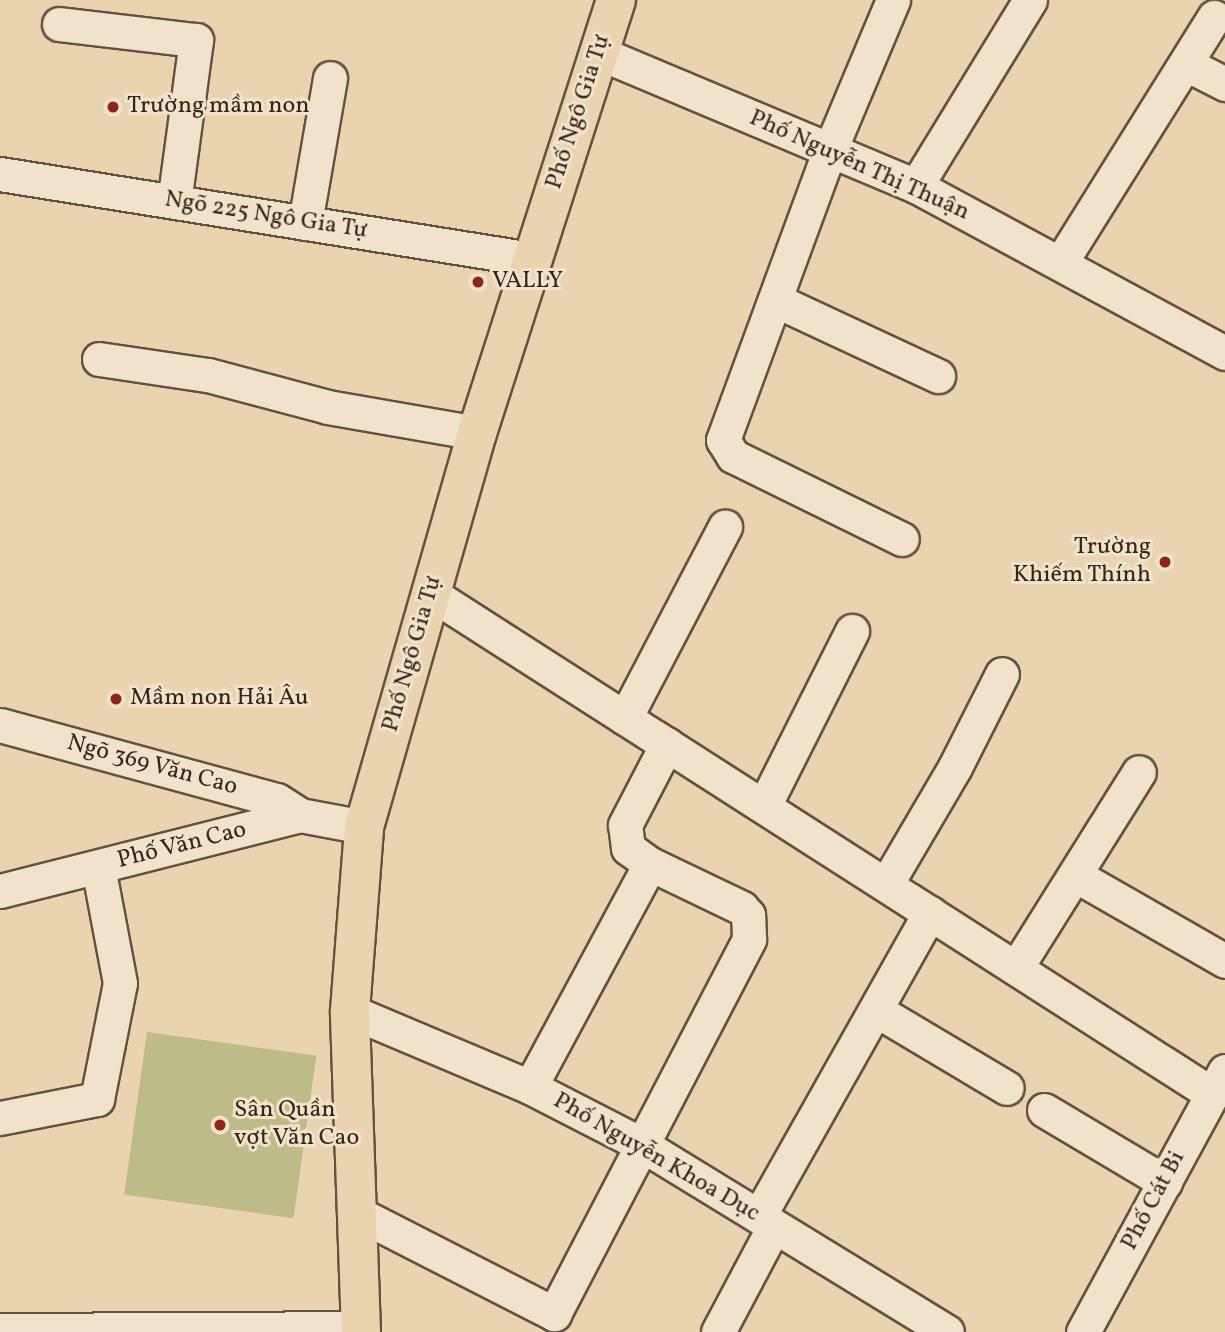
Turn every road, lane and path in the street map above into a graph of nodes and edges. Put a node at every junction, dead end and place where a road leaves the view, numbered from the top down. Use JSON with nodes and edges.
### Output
{"nodes":[{"id":1,"x":616,"y":0,"type":"edge"},
{"id":2,"x":893,"y":0,"type":"edge"},
{"id":3,"x":1030,"y":0,"type":"edge"},
{"id":4,"x":1214,"y":17,"type":"dead end"},
{"id":5,"x":59,"y":24,"type":"dead end"},
{"id":6,"x":597,"y":52,"type":"junction"},
{"id":7,"x":1186,"y":64,"type":"junction"},
{"id":8,"x":330,"y":78,"type":"dead end"},
{"id":9,"x":1225,"y":84,"type":"edge"},
{"id":10,"x":829,"y":152,"type":"junction"},
{"id":11,"x":0,"y":174,"type":"edge"},
{"id":12,"x":916,"y":186,"type":"junction"},
{"id":13,"x":174,"y":202,"type":"junction"},
{"id":14,"x":305,"y":223,"type":"junction"},
{"id":15,"x":531,"y":259,"type":"junction"},
{"id":16,"x":1061,"y":262,"type":"junction"},
{"id":17,"x":775,"y":300,"type":"junction"},
{"id":18,"x":1225,"y":353,"type":"edge"},
{"id":19,"x":99,"y":359,"type":"dead end"},
{"id":20,"x":938,"y":376,"type":"dead end"},
{"id":21,"x":477,"y":433,"type":"junction"},
{"id":22,"x":725,"y":527,"type":"dead end"},
{"id":23,"x":902,"y":538,"type":"dead end"},
{"id":24,"x":430,"y":593,"type":"junction"},
{"id":25,"x":852,"y":631,"type":"dead end"},
{"id":26,"x":1002,"y":674,"type":"dead end"},
{"id":27,"x":625,"y":718,"type":"junction"},
{"id":28,"x":0,"y":725,"type":"edge"},
{"id":29,"x":667,"y":744,"type":"junction"},
{"id":30,"x":1139,"y":772,"type":"dead end"},
{"id":31,"x":764,"y":806,"type":"junction"},
{"id":32,"x":300,"y":816,"type":"junction"},
{"id":33,"x":364,"y":827,"type":"junction"},
{"id":34,"x":650,"y":864,"type":"junction"},
{"id":35,"x":97,"y":867,"type":"junction"},
{"id":36,"x":1075,"y":875,"type":"junction"},
{"id":37,"x":887,"y":883,"type":"junction"},
{"id":38,"x":0,"y":891,"type":"edge"},
{"id":39,"x":930,"y":913,"type":"junction"},
{"id":40,"x":1225,"y":961,"type":"edge"},
{"id":41,"x":1016,"y":968,"type":"junction"},
{"id":42,"x":876,"y":1010,"type":"junction"},
{"id":43,"x":351,"y":1011,"type":"junction"},
{"id":44,"x":1219,"y":1082,"type":"edge"},
{"id":45,"x":530,"y":1087,"type":"junction"},
{"id":46,"x":1007,"y":1088,"type":"dead end"},
{"id":47,"x":1044,"y":1110,"type":"dead end"},
{"id":48,"x":0,"y":1118,"type":"edge"},
{"id":49,"x":639,"y":1143,"type":"junction"},
{"id":50,"x":1165,"y":1182,"type":"junction"},
{"id":51,"x":355,"y":1212,"type":"junction"},
{"id":52,"x":766,"y":1222,"type":"junction"},
{"id":53,"x":893,"y":1319,"type":"edge"},
{"id":54,"x":0,"y":1330,"type":"edge"},
{"id":55,"x":361,"y":1330,"type":"edge"},
{"id":56,"x":39,"y":1331,"type":"edge"},
{"id":57,"x":718,"y":1332,"type":"edge"},
{"id":58,"x":947,"y":1332,"type":"edge"},
{"id":59,"x":1083,"y":1332,"type":"edge"}],
"edges":[{"from":1,"to":6,"type":"main road","name":"Phố Ngô Gia Tự"},
{"from":2,"to":10,"type":"street"},
{"from":3,"to":12,"type":"street"},
{"from":4,"to":7,"type":"street"},
{"from":5,"to":13,"type":"street"},
{"from":6,"to":10,"type":"street","name":"Phố Nguyễn Thị Thuận"},
{"from":6,"to":15,"type":"main road","name":"Phố Ngô Gia Tự"},
{"from":7,"to":9,"type":"street"},
{"from":7,"to":16,"type":"street"},
{"from":8,"to":14,"type":"street"},
{"from":10,"to":12,"type":"street","name":"Phố Nguyễn Thị Thuận"},
{"from":10,"to":17,"type":"street"},
{"from":11,"to":13,"type":"street","name":"Ngõ 225 Ngô Gia Tự"},
{"from":12,"to":16,"type":"street","name":"Phố Nguyễn Thị Thuận"},
{"from":13,"to":14,"type":"street","name":"Ngõ 225 Ngô Gia Tự"},
{"from":14,"to":15,"type":"street","name":"Ngõ 225 Ngô Gia Tự"},
{"from":15,"to":21,"type":"main road","name":"Phố Ngô Gia Tự"},
{"from":16,"to":18,"type":"street","name":"Phố Nguyễn Thị Thuận"},
{"from":17,"to":20,"type":"street"},
{"from":17,"to":23,"type":"street"},
{"from":19,"to":21,"type":"street"},
{"from":21,"to":24,"type":"main road","name":"Phố Ngô Gia Tự"},
{"from":22,"to":27,"type":"street"},
{"from":24,"to":27,"type":"street"},
{"from":24,"to":33,"type":"main road","name":"Phố Ngô Gia Tự"},
{"from":25,"to":31,"type":"street"},
{"from":26,"to":37,"type":"street"},
{"from":27,"to":29,"type":"street"},
{"from":28,"to":32,"type":"street","name":"Ngõ 369 Văn Cao"},
{"from":29,"to":31,"type":"street"},
{"from":29,"to":34,"type":"street"},
{"from":30,"to":36,"type":"street"},
{"from":31,"to":37,"type":"street"},
{"from":32,"to":33,"type":"street","name":"Phố Văn Cao"},
{"from":32,"to":35,"type":"street","name":"Phố Văn Cao"},
{"from":33,"to":43,"type":"main road","name":"Phố Ngô Gia Tự"},
{"from":34,"to":45,"type":"street"},
{"from":34,"to":49,"type":"street"},
{"from":35,"to":38,"type":"street","name":"Phố Văn Cao"},
{"from":35,"to":48,"type":"street"},
{"from":36,"to":40,"type":"street"},
{"from":36,"to":41,"type":"street"},
{"from":37,"to":39,"type":"street"},
{"from":39,"to":41,"type":"street"},
{"from":39,"to":42,"type":"street"},
{"from":41,"to":44,"type":"street"},
{"from":42,"to":46,"type":"street"},
{"from":42,"to":52,"type":"street"},
{"from":43,"to":45,"type":"street","name":"Phố Nguyễn Khoa Dục"},
{"from":43,"to":51,"type":"main road","name":"Phố Ngô Gia Tự"},
{"from":44,"to":50,"type":"street","name":"Phố Cát Bi"},
{"from":45,"to":49,"type":"street","name":"Phố Nguyễn Khoa Dục"},
{"from":47,"to":50,"type":"street"},
{"from":49,"to":51,"type":"street"},
{"from":49,"to":52,"type":"street","name":"Phố Nguyễn Khoa Dục"},
{"from":50,"to":59,"type":"street","name":"Phố Cát Bi"},
{"from":51,"to":55,"type":"main road","name":"Phố Ngô Gia Tự"},
{"from":52,"to":53,"type":"street","name":"Phố Nguyễn Khoa Dục"},
{"from":52,"to":57,"type":"street"},
{"from":53,"to":58,"type":"street","name":"Phố Nguyễn Khoa Dục"},
{"from":54,"to":56,"type":"street"},
{"from":55,"to":56,"type":"street"}]}
